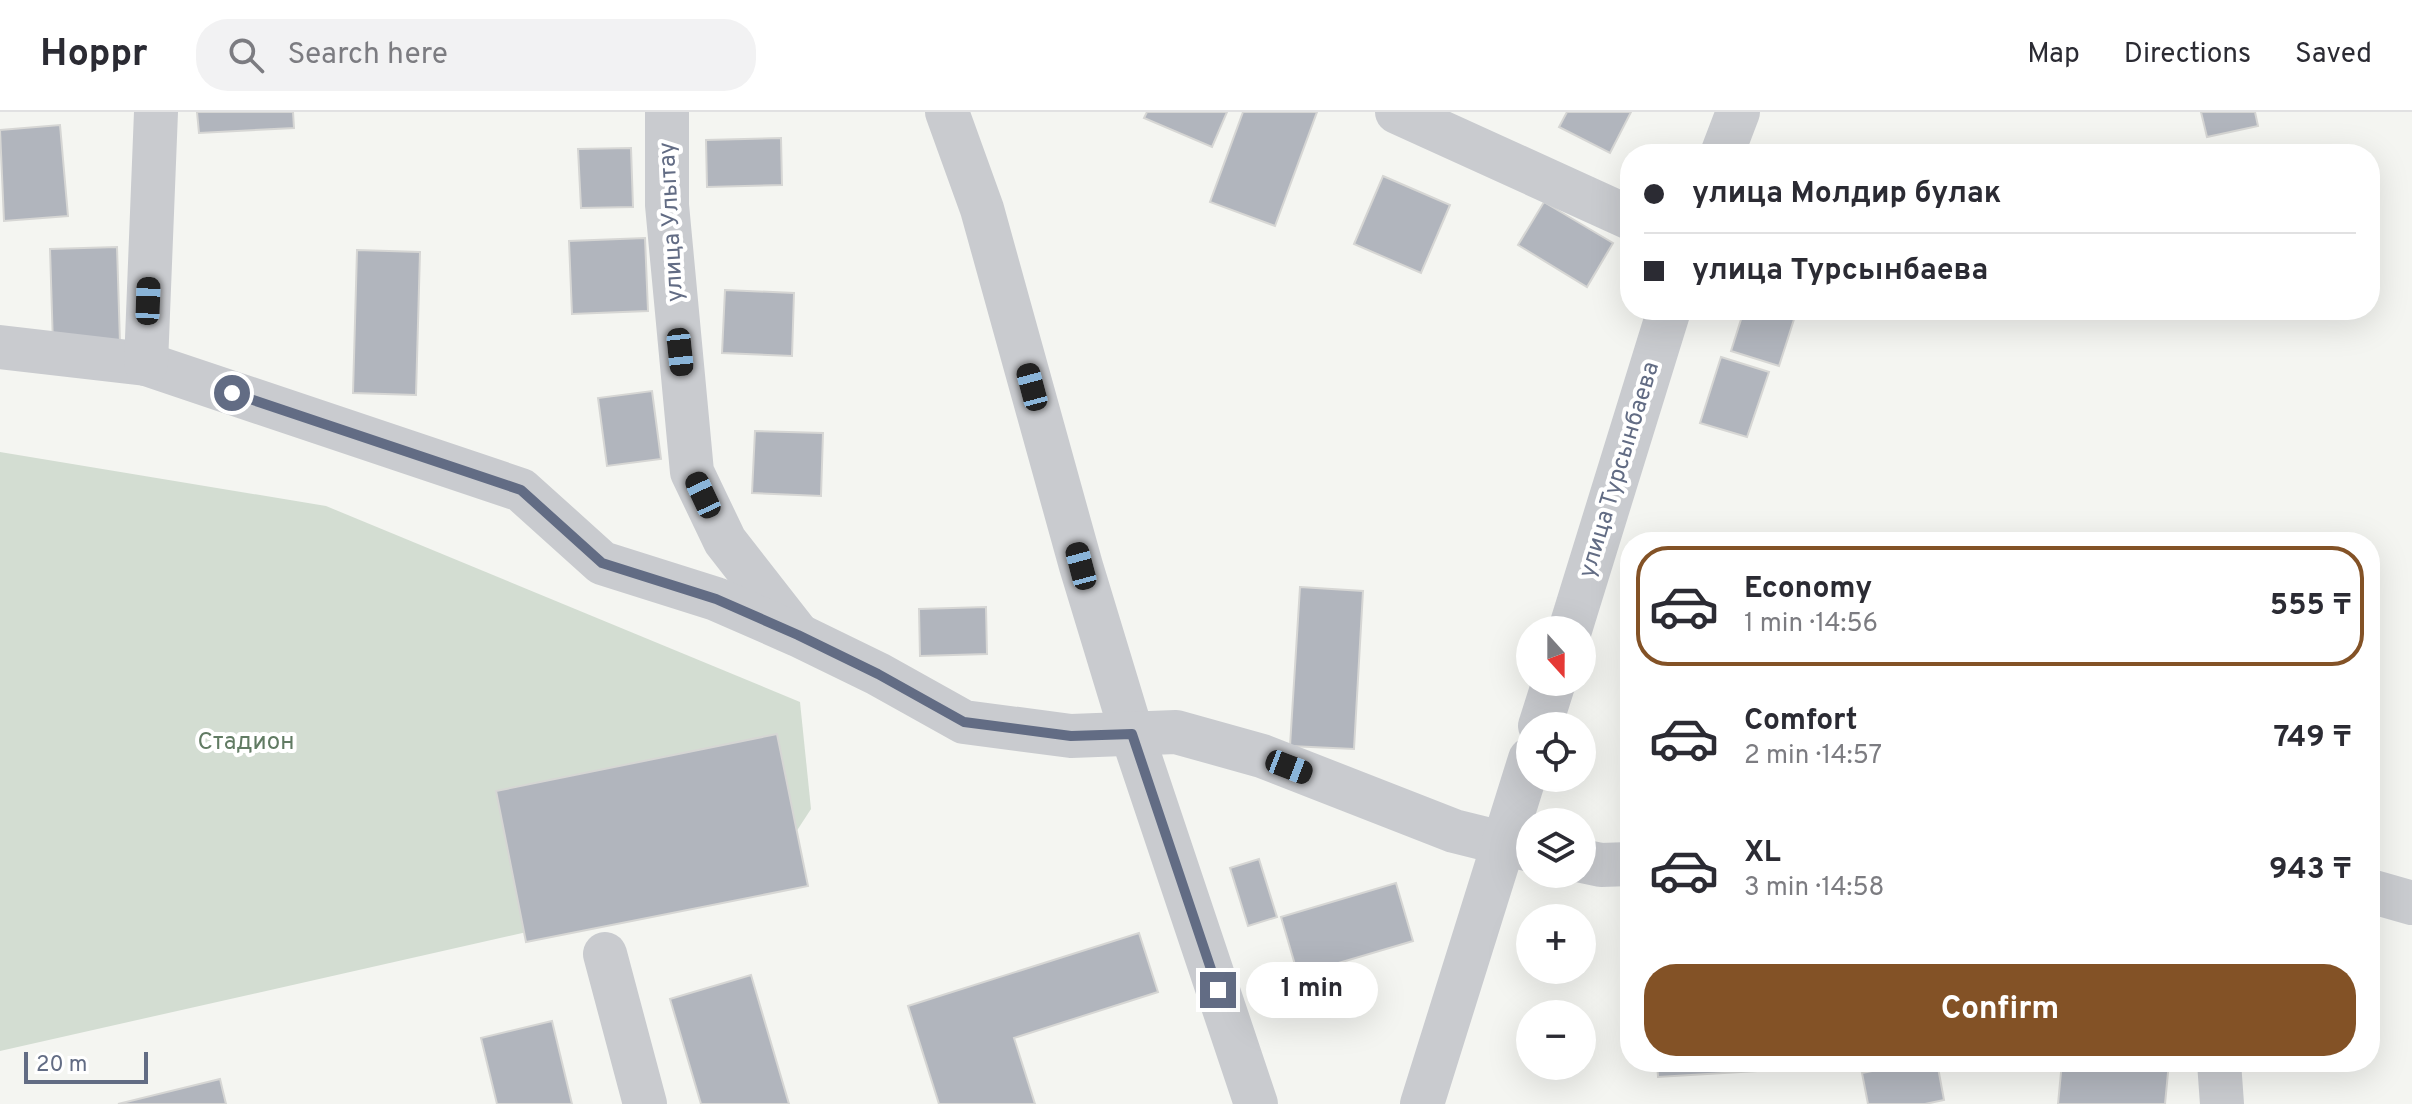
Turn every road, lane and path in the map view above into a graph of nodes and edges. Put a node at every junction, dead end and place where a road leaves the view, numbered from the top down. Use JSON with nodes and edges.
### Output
{"nodes":[{"id":1,"x":156,"y":112,"type":"edge"},
{"id":2,"x":667,"y":112,"type":"edge"},
{"id":3,"x":947,"y":112,"type":"edge"},
{"id":4,"x":1397,"y":112,"type":"edge"},
{"id":5,"x":1738,"y":112,"type":"edge"},
{"id":6,"x":1726,"y":144,"type":"edge"},
{"id":7,"x":1620,"y":213,"type":"edge"},
{"id":8,"x":1666,"y":320,"type":"edge"},
{"id":9,"x":0,"y":347,"type":"edge"},
{"id":10,"x":146,"y":364,"type":"junction"},
{"id":11,"x":1574,"y":616,"type":"edge"},
{"id":12,"x":798,"y":635,"type":"junction"},
{"id":13,"x":1132,"y":734,"type":"junction"},
{"id":14,"x":1516,"y":847,"type":"edge"},
{"id":15,"x":1516,"y":850,"type":"edge"},
{"id":16,"x":1596,"y":864,"type":"edge"},
{"id":17,"x":1620,"y":864,"type":"edge"},
{"id":18,"x":2380,"y":894,"type":"edge"},
{"id":19,"x":2412,"y":903,"type":"edge"},
{"id":20,"x":605,"y":954,"type":"dead end"},
{"id":21,"x":2220,"y":1072,"type":"edge"},
{"id":22,"x":645,"y":1104,"type":"edge"},
{"id":23,"x":1256,"y":1104,"type":"edge"},
{"id":24,"x":1422,"y":1104,"type":"edge"},
{"id":25,"x":2222,"y":1104,"type":"edge"}],
"edges":[{"from":1,"to":10,"type":"street"},
{"from":2,"to":12,"type":"street","name":"улица Улытау"},
{"from":3,"to":13,"type":"street"},
{"from":4,"to":7,"type":"street"},
{"from":5,"to":6,"type":"street"},
{"from":8,"to":11,"type":"street","name":"улица Турсынбаева"},
{"from":9,"to":10,"type":"street"},
{"from":10,"to":12,"type":"street"},
{"from":12,"to":13,"type":"street"},
{"from":13,"to":14,"type":"street"},
{"from":13,"to":23,"type":"street"},
{"from":15,"to":24,"type":"street"},
{"from":16,"to":17,"type":"street"},
{"from":18,"to":19,"type":"street"},
{"from":20,"to":22,"type":"street"},
{"from":21,"to":25,"type":"street"}]}
